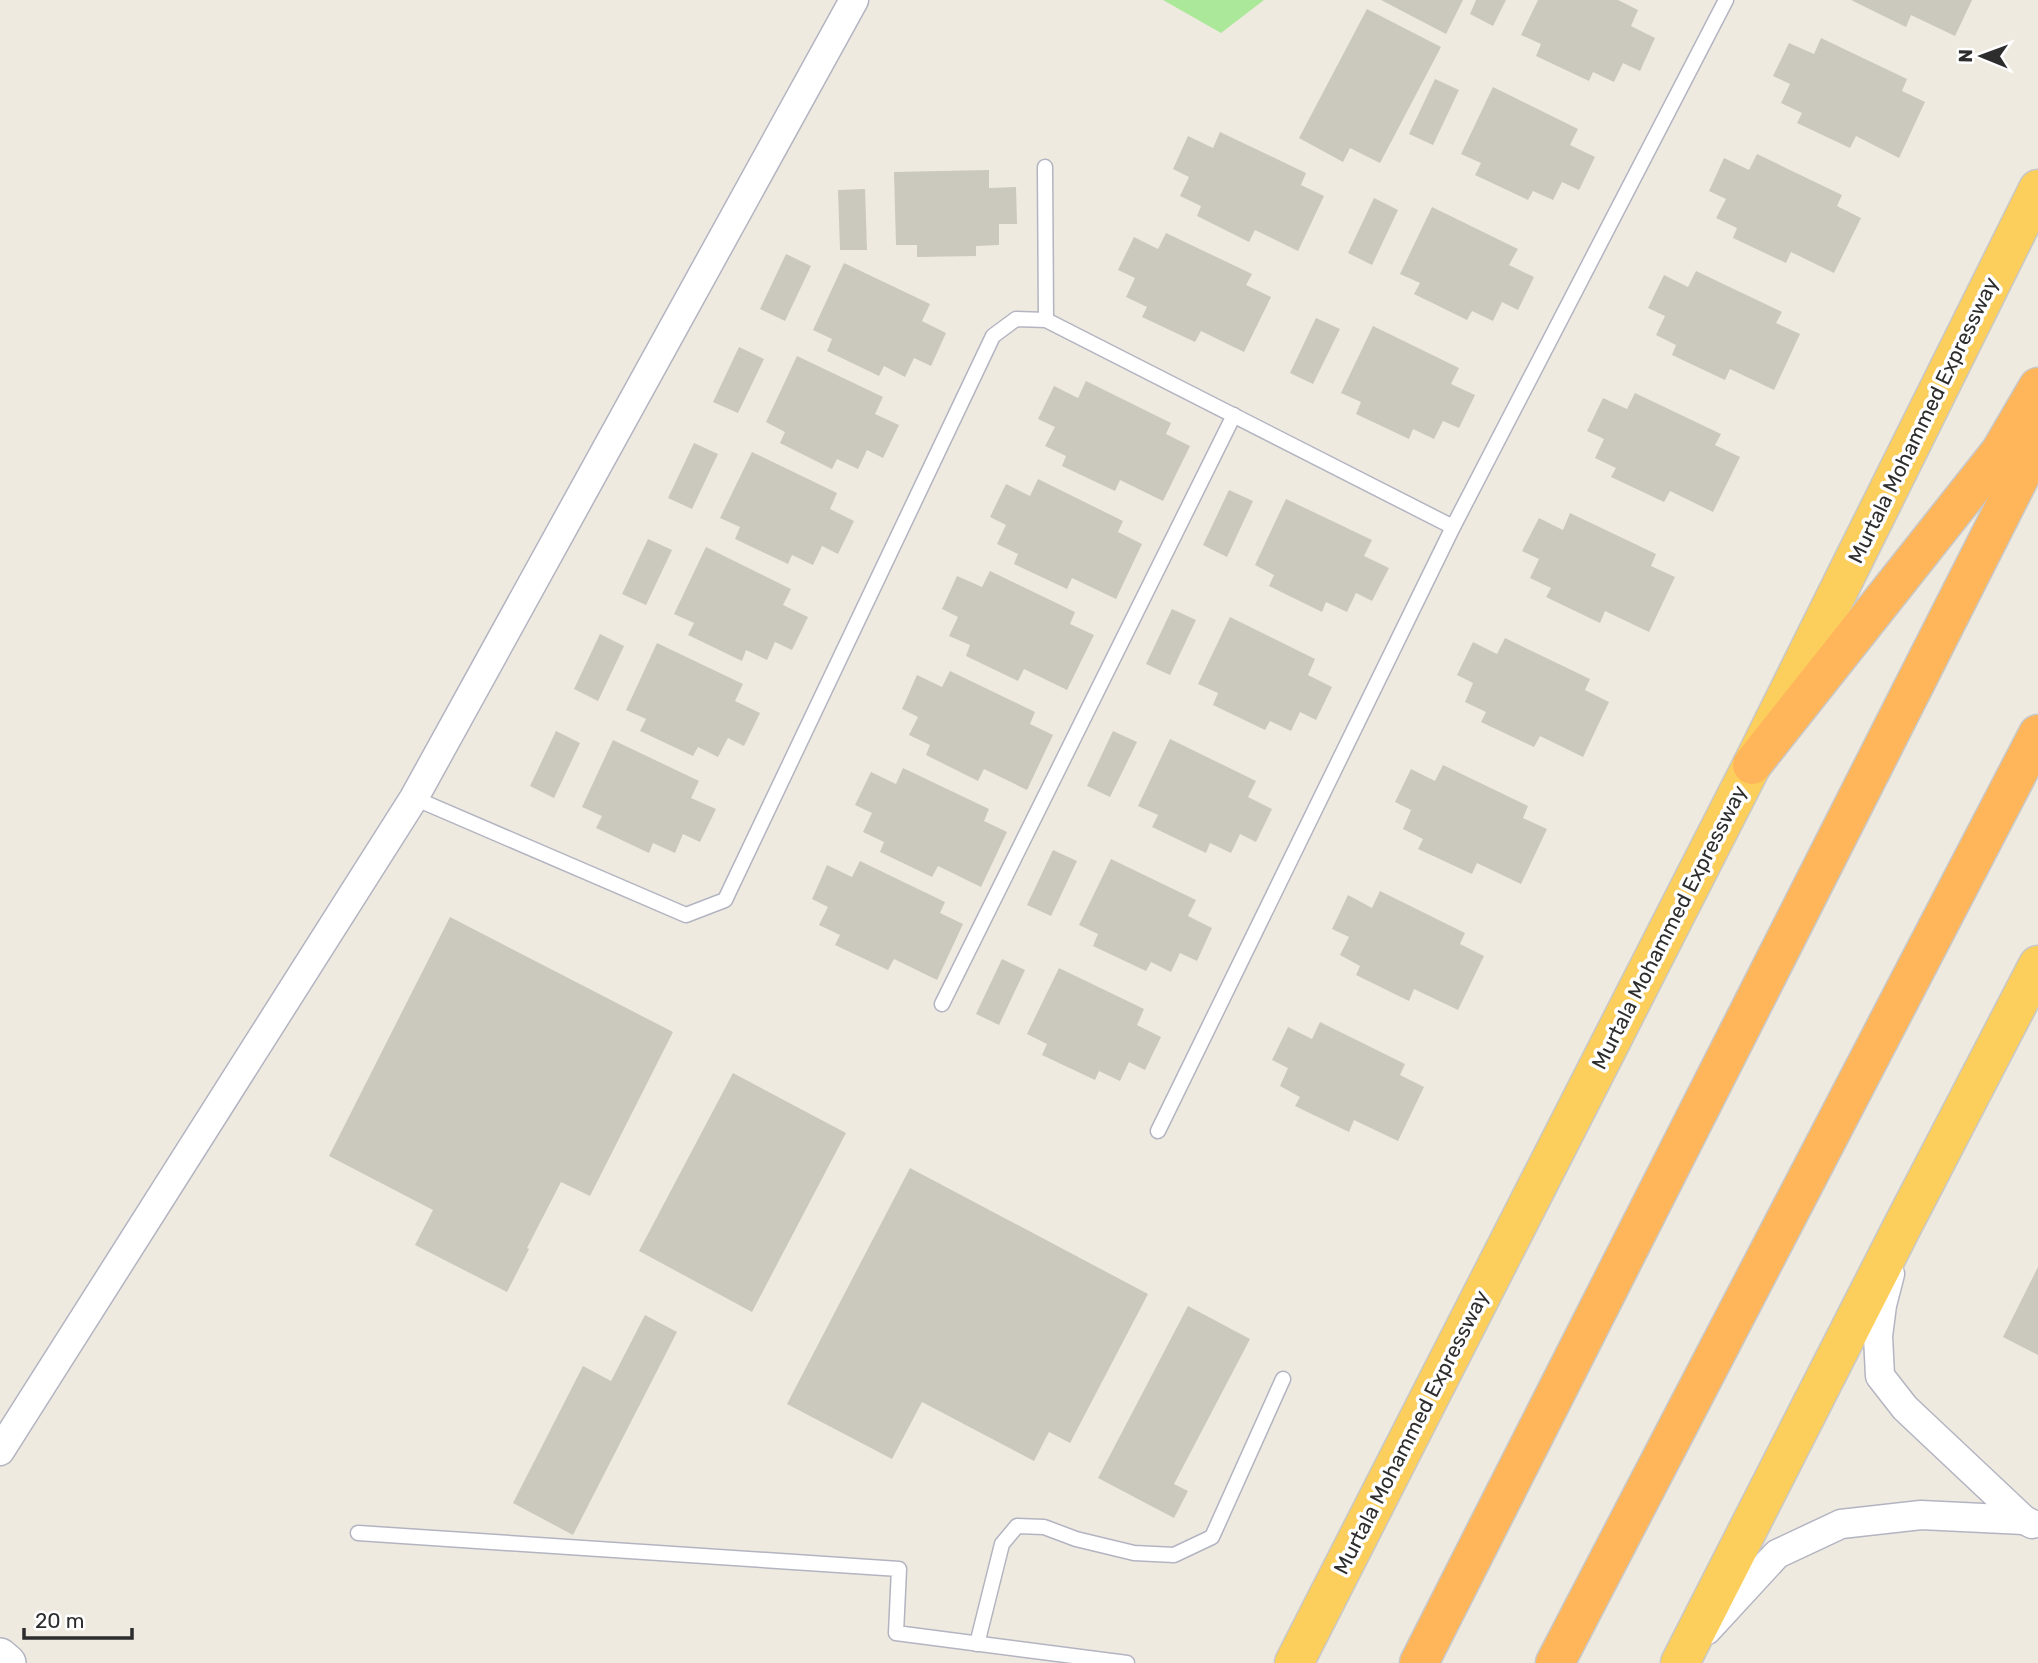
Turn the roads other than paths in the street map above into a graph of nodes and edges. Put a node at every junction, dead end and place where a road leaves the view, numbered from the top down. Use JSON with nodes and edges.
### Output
{"nodes":[{"id":1,"x":854,"y":0,"type":"edge"},
{"id":2,"x":1726,"y":0,"type":"edge"},
{"id":3,"x":1045,"y":167,"type":"dead end"},
{"id":4,"x":2038,"y":188,"type":"edge"},
{"id":5,"x":1046,"y":320,"type":"junction"},
{"id":6,"x":2038,"y":387,"type":"edge"},
{"id":7,"x":1234,"y":415,"type":"junction"},
{"id":8,"x":2038,"y":441,"type":"edge"},
{"id":9,"x":1453,"y":527,"type":"junction"},
{"id":10,"x":2038,"y":734,"type":"edge"},
{"id":11,"x":1752,"y":765,"type":"junction"},
{"id":12,"x":414,"y":798,"type":"junction"},
{"id":13,"x":2038,"y":965,"type":"edge"},
{"id":14,"x":942,"y":1004,"type":"dead end"},
{"id":15,"x":1158,"y":1131,"type":"dead end"},
{"id":16,"x":1902,"y":1227,"type":"junction"},
{"id":17,"x":1283,"y":1379,"type":"dead end"},
{"id":18,"x":0,"y":1451,"type":"edge"},
{"id":19,"x":2031,"y":1524,"type":"edge"},
{"id":20,"x":358,"y":1533,"type":"dead end"},
{"id":21,"x":977,"y":1644,"type":"junction"},
{"id":22,"x":0,"y":1656,"type":"edge"},
{"id":23,"x":1682,"y":1659,"type":"edge"},
{"id":24,"x":8,"y":1663,"type":"edge"},
{"id":25,"x":1127,"y":1663,"type":"edge"},
{"id":26,"x":1294,"y":1663,"type":"edge"},
{"id":27,"x":1419,"y":1663,"type":"edge"},
{"id":28,"x":1555,"y":1663,"type":"edge"}],
"edges":[{"from":1,"to":12,"type":"street"},
{"from":2,"to":9,"type":"lane"},
{"from":3,"to":5,"type":"lane"},
{"from":4,"to":11,"type":"highway","name":"Murtala Mohammed Expressway"},
{"from":5,"to":7,"type":"lane"},
{"from":5,"to":12,"type":"lane"},
{"from":6,"to":11,"type":"highway"},
{"from":7,"to":9,"type":"lane"},
{"from":7,"to":14,"type":"lane"},
{"from":8,"to":27,"type":"highway"},
{"from":9,"to":15,"type":"lane"},
{"from":10,"to":28,"type":"highway"},
{"from":11,"to":26,"type":"highway","name":"Murtala Mohammed Expressway"},
{"from":12,"to":18,"type":"street"},
{"from":13,"to":16,"type":"highway"},
{"from":16,"to":19,"type":"street"},
{"from":16,"to":23,"type":"highway"},
{"from":17,"to":21,"type":"lane"},
{"from":19,"to":23,"type":"street"},
{"from":20,"to":21,"type":"lane"},
{"from":21,"to":25,"type":"lane"},
{"from":22,"to":24,"type":"street"}]}
